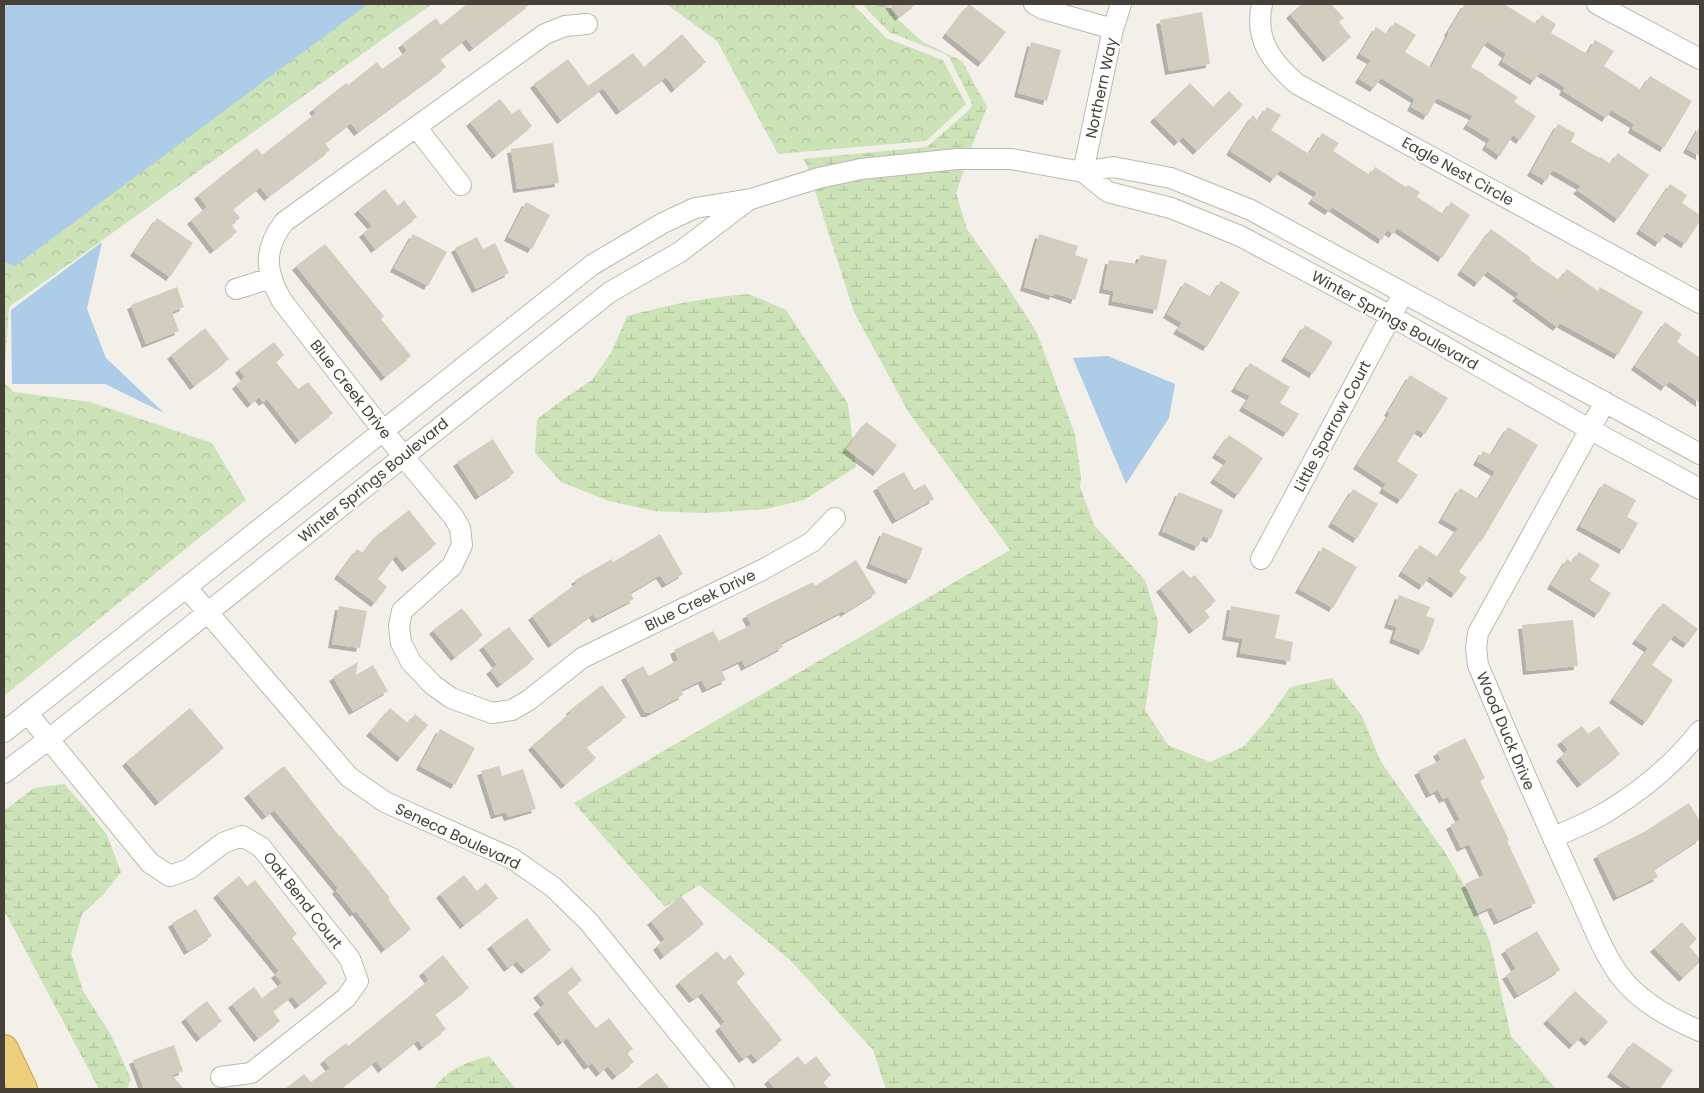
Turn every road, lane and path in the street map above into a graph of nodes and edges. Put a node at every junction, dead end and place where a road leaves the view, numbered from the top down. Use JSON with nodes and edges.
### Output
{"nodes":[{"id":1,"x":1034,"y":4,"type":"edge"},
{"id":2,"x":1121,"y":4,"type":"edge"},
{"id":3,"x":1262,"y":4,"type":"edge"},
{"id":4,"x":1597,"y":4,"type":"edge"},
{"id":5,"x":587,"y":24,"type":"dead end"},
{"id":6,"x":1114,"y":29,"type":"junction"},
{"id":7,"x":1700,"y":59,"type":"edge"},
{"id":8,"x":416,"y":127,"type":"junction"},
{"id":9,"x":1083,"y":172,"type":"junction"},
{"id":10,"x":461,"y":185,"type":"dead end"},
{"id":11,"x":751,"y":199,"type":"junction"},
{"id":12,"x":271,"y":278,"type":"junction"},
{"id":13,"x":574,"y":279,"type":"junction"},
{"id":14,"x":236,"y":289,"type":"dead end"},
{"id":15,"x":1404,"y":292,"type":"junction"},
{"id":16,"x":1700,"y":303,"type":"edge"},
{"id":17,"x":596,"y":304,"type":"junction"},
{"id":18,"x":1391,"y":316,"type":"junction"},
{"id":19,"x":1605,"y":402,"type":"junction"},
{"id":20,"x":384,"y":430,"type":"junction"},
{"id":21,"x":1591,"y":430,"type":"junction"},
{"id":22,"x":1700,"y":454,"type":"edge"},
{"id":23,"x":403,"y":456,"type":"junction"},
{"id":24,"x":1700,"y":489,"type":"edge"},
{"id":25,"x":835,"y":518,"type":"dead end"},
{"id":26,"x":1260,"y":560,"type":"dead end"},
{"id":27,"x":186,"y":588,"type":"junction"},
{"id":28,"x":208,"y":612,"type":"junction"},
{"id":29,"x":28,"y":714,"type":"junction"},
{"id":30,"x":1700,"y":731,"type":"edge"},
{"id":31,"x":4,"y":732,"type":"edge"},
{"id":32,"x":49,"y":739,"type":"junction"},
{"id":33,"x":4,"y":773,"type":"edge"},
{"id":34,"x":1552,"y":838,"type":"junction"},
{"id":35,"x":1700,"y":1031,"type":"edge"},
{"id":36,"x":4,"y":1049,"type":"edge"},
{"id":37,"x":221,"y":1077,"type":"dead end"},
{"id":38,"x":23,"y":1089,"type":"edge"},
{"id":39,"x":724,"y":1089,"type":"edge"}],
"edges":[{"from":1,"to":6,"type":"street"},
{"from":2,"to":6,"type":"street","name":"Northern Way"},
{"from":3,"to":16,"type":"street","name":"Eagle Nest Circle"},
{"from":4,"to":7,"type":"street"},
{"from":5,"to":8,"type":"street","name":"Blue Creek Drive"},
{"from":6,"to":9,"type":"street","name":"Northern Way"},
{"from":8,"to":10,"type":"street"},
{"from":8,"to":12,"type":"street","name":"Blue Creek Drive"},
{"from":9,"to":11,"type":"street","name":"Winter Springs Boulevard"},
{"from":9,"to":15,"type":"street","name":"Winter Springs Boulevard"},
{"from":9,"to":18,"type":"street","name":"Winter Springs Boulevard"},
{"from":11,"to":13,"type":"street","name":"Winter Springs Boulevard"},
{"from":11,"to":17,"type":"street","name":"Winter Springs Boulevard"},
{"from":12,"to":14,"type":"street"},
{"from":12,"to":20,"type":"street","name":"Blue Creek Drive"},
{"from":13,"to":17,"type":"street"},
{"from":13,"to":20,"type":"street","name":"Winter Springs Boulevard"},
{"from":15,"to":18,"type":"street","name":"Little Sparrow Court"},
{"from":15,"to":19,"type":"street","name":"Winter Springs Boulevard"},
{"from":17,"to":23,"type":"street","name":"Winter Springs Boulevard"},
{"from":18,"to":21,"type":"street","name":"Winter Springs Boulevard"},
{"from":18,"to":26,"type":"street","name":"Little Sparrow Court"},
{"from":19,"to":21,"type":"street","name":"Wood Duck Drive"},
{"from":19,"to":22,"type":"street","name":"Winter Springs Boulevard"},
{"from":20,"to":23,"type":"street","name":"Blue Creek Drive"},
{"from":20,"to":27,"type":"street","name":"Winter Springs Boulevard"},
{"from":21,"to":24,"type":"street","name":"Winter Springs Boulevard"},
{"from":21,"to":34,"type":"street","name":"Wood Duck Drive"},
{"from":23,"to":25,"type":"street","name":"Blue Creek Drive"},
{"from":23,"to":28,"type":"street","name":"Winter Springs Boulevard"},
{"from":27,"to":28,"type":"street","name":"Seneca Boulevard"},
{"from":27,"to":29,"type":"street","name":"Winter Springs Boulevard"},
{"from":28,"to":32,"type":"street","name":"Winter Springs Boulevard"},
{"from":28,"to":39,"type":"street","name":"Seneca Boulevard"},
{"from":29,"to":31,"type":"street","name":"Winter Springs Boulevard"},
{"from":29,"to":32,"type":"street","name":"Oak Bend Court"},
{"from":30,"to":34,"type":"street"},
{"from":32,"to":33,"type":"street","name":"Winter Springs Boulevard"},
{"from":32,"to":37,"type":"street","name":"Oak Bend Court"},
{"from":34,"to":35,"type":"street","name":"Wood Duck Drive"},
{"from":36,"to":38,"type":"highway"}]}
